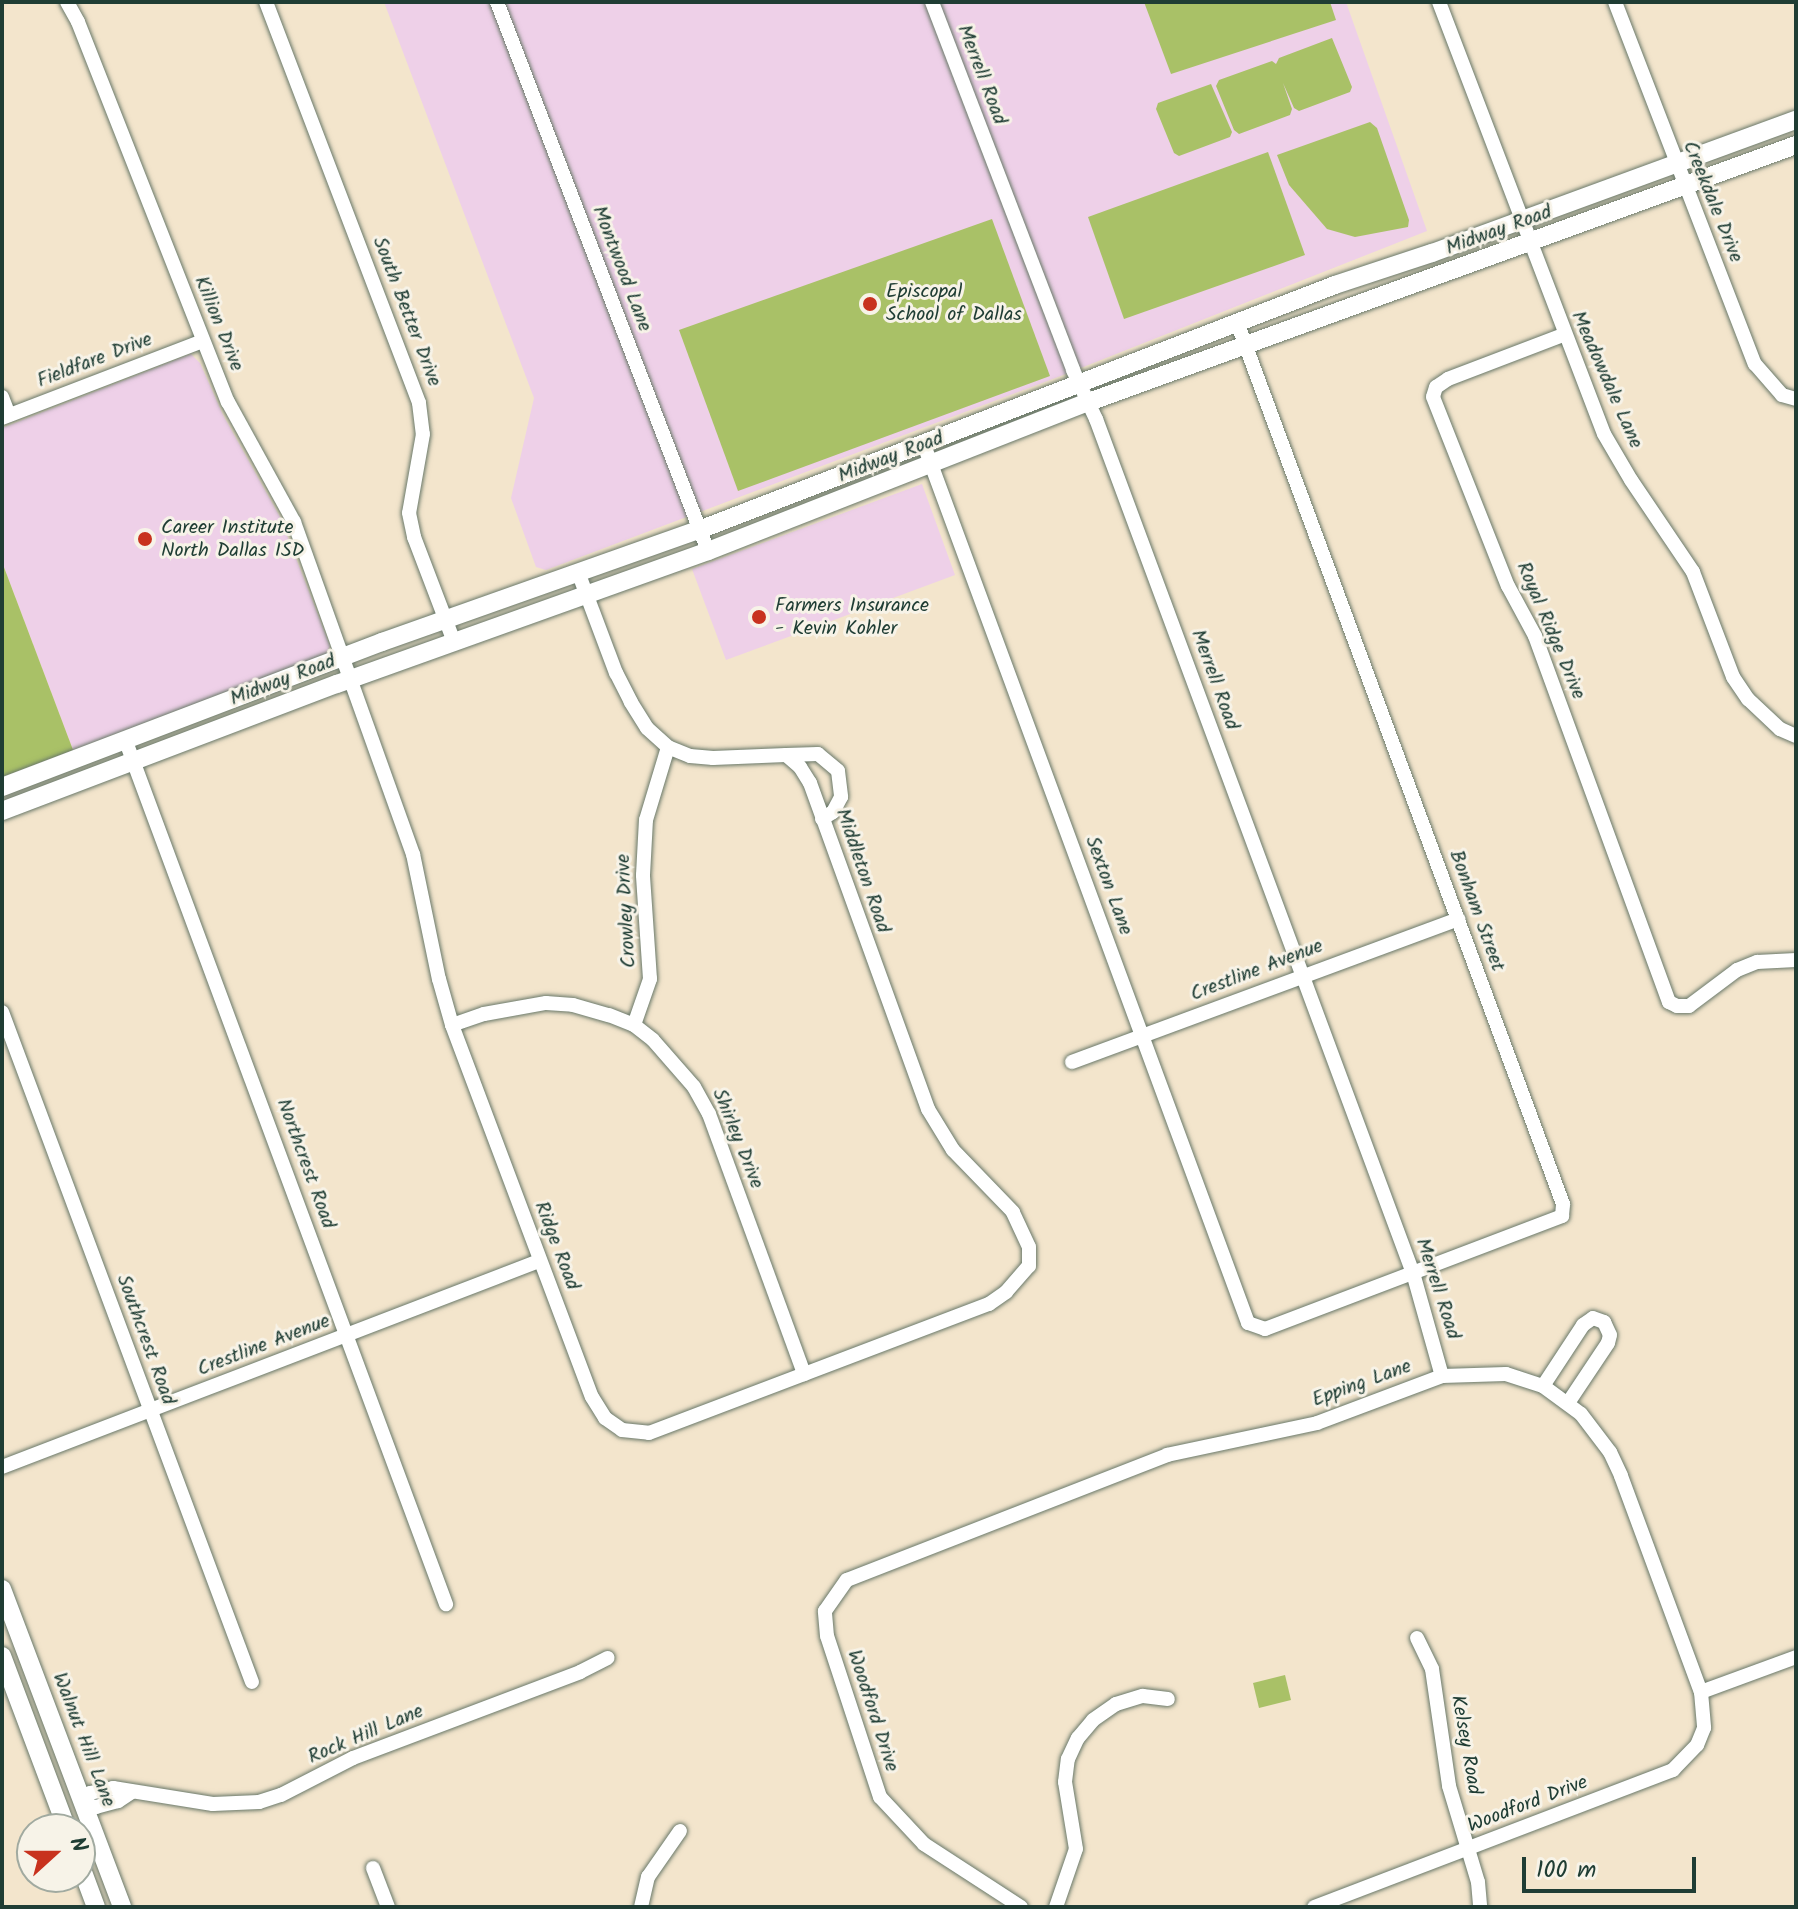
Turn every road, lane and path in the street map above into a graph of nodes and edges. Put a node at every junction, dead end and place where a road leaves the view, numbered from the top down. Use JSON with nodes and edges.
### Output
{"nodes":[{"id":1,"x":67,"y":2,"type":"edge"},
{"id":2,"x":266,"y":2,"type":"edge"},
{"id":3,"x":497,"y":2,"type":"edge"},
{"id":4,"x":932,"y":2,"type":"edge"},
{"id":5,"x":1439,"y":2,"type":"edge"},
{"id":6,"x":1615,"y":2,"type":"edge"},
{"id":7,"x":1796,"y":120,"type":"edge"},
{"id":8,"x":1796,"y":145,"type":"edge"},
{"id":9,"x":1676,"y":165,"type":"junction"},
{"id":10,"x":1684,"y":186,"type":"junction"},
{"id":11,"x":1522,"y":221,"type":"junction"},
{"id":12,"x":1530,"y":244,"type":"junction"},
{"id":13,"x":1237,"y":322,"type":"junction"},
{"id":14,"x":1563,"y":335,"type":"junction"},
{"id":15,"x":203,"y":341,"type":"junction"},
{"id":16,"x":1245,"y":345,"type":"junction"},
{"id":17,"x":1079,"y":383,"type":"junction"},
{"id":18,"x":2,"y":397,"type":"edge"},
{"id":19,"x":1796,"y":399,"type":"edge"},
{"id":20,"x":1089,"y":402,"type":"junction"},
{"id":21,"x":6,"y":417,"type":"edge"},
{"id":22,"x":924,"y":445,"type":"junction"},
{"id":23,"x":932,"y":466,"type":"junction"},
{"id":24,"x":786,"y":496,"type":"junction"},
{"id":25,"x":794,"y":519,"type":"junction"},
{"id":26,"x":699,"y":530,"type":"junction"},
{"id":27,"x":708,"y":551,"type":"junction"},
{"id":28,"x":578,"y":572,"type":"junction"},
{"id":29,"x":587,"y":595,"type":"junction"},
{"id":30,"x":446,"y":619,"type":"junction"},
{"id":31,"x":454,"y":642,"type":"junction"},
{"id":32,"x":343,"y":657,"type":"junction"},
{"id":33,"x":350,"y":679,"type":"junction"},
{"id":34,"x":179,"y":719,"type":"junction"},
{"id":35,"x":1796,"y":736,"type":"edge"},
{"id":36,"x":125,"y":739,"type":"junction"},
{"id":37,"x":188,"y":741,"type":"junction"},
{"id":38,"x":668,"y":747,"type":"junction"},
{"id":39,"x":786,"y":755,"type":"junction"},
{"id":40,"x":133,"y":762,"type":"junction"},
{"id":41,"x":2,"y":787,"type":"edge"},
{"id":42,"x":2,"y":811,"type":"edge"},
{"id":43,"x":822,"y":819,"type":"junction"},
{"id":44,"x":1458,"y":919,"type":"junction"},
{"id":45,"x":1796,"y":960,"type":"edge"},
{"id":46,"x":1302,"y":975,"type":"junction"},
{"id":47,"x":2,"y":1012,"type":"edge"},
{"id":48,"x":452,"y":1025,"type":"junction"},
{"id":49,"x":634,"y":1025,"type":"junction"},
{"id":50,"x":1142,"y":1035,"type":"junction"},
{"id":51,"x":1072,"y":1062,"type":"dead end"},
{"id":52,"x":539,"y":1261,"type":"junction"},
{"id":53,"x":1413,"y":1273,"type":"junction"},
{"id":54,"x":1019,"y":1280,"type":"joint"},
{"id":55,"x":1265,"y":1329,"type":"joint"},
{"id":56,"x":347,"y":1336,"type":"junction"},
{"id":57,"x":804,"y":1374,"type":"junction"},
{"id":58,"x":1442,"y":1376,"type":"junction"},
{"id":59,"x":1543,"y":1386,"type":"junction"},
{"id":60,"x":1568,"y":1403,"type":"junction"},
{"id":61,"x":150,"y":1410,"type":"junction"},
{"id":62,"x":2,"y":1467,"type":"edge"},
{"id":63,"x":865,"y":1573,"type":"joint"},
{"id":64,"x":2,"y":1589,"type":"edge"},
{"id":65,"x":446,"y":1604,"type":"dead end"},
{"id":66,"x":1417,"y":1638,"type":"dead end"},
{"id":67,"x":2,"y":1656,"type":"edge"},
{"id":68,"x":1796,"y":1657,"type":"edge"},
{"id":69,"x":608,"y":1658,"type":"dead end"},
{"id":70,"x":252,"y":1682,"type":"dead end"},
{"id":71,"x":1701,"y":1692,"type":"junction"},
{"id":72,"x":1168,"y":1699,"type":"dead end"},
{"id":73,"x":83,"y":1804,"type":"junction"},
{"id":74,"x":61,"y":1813,"type":"edge"},
{"id":75,"x":72,"y":1813,"type":"edge"},
{"id":76,"x":680,"y":1831,"type":"dead end"},
{"id":77,"x":1469,"y":1850,"type":"junction"},
{"id":78,"x":373,"y":1868,"type":"dead end"},
{"id":79,"x":122,"y":1907,"type":"edge"},
{"id":80,"x":388,"y":1907,"type":"edge"},
{"id":81,"x":641,"y":1907,"type":"edge"},
{"id":82,"x":1021,"y":1907,"type":"edge"},
{"id":83,"x":1056,"y":1907,"type":"edge"},
{"id":84,"x":1314,"y":1907,"type":"edge"},
{"id":85,"x":1480,"y":1907,"type":"edge"}],
"edges":[{"from":1,"to":15,"type":"street","name":"Killion Drive"},
{"from":2,"to":30,"type":"street","name":"South Better Drive"},
{"from":3,"to":26,"type":"street","name":"Montwood Lane"},
{"from":4,"to":17,"type":"street","name":"Merrell Road"},
{"from":5,"to":11,"type":"street","name":"Meadowdale Lane"},
{"from":6,"to":9,"type":"street","name":"Creekdale Drive"},
{"from":7,"to":9,"type":"main road","name":"Midway Road"},
{"from":8,"to":10,"type":"main road","name":"Midway Road"},
{"from":9,"to":10,"type":"street","name":"Creekdale Drive"},
{"from":9,"to":11,"type":"main road","name":"Midway Road"},
{"from":10,"to":12,"type":"main road","name":"Midway Road"},
{"from":10,"to":19,"type":"street","name":"Creekdale Drive"},
{"from":11,"to":12,"type":"street","name":"Meadowdale Lane"},
{"from":11,"to":13,"type":"main road","name":"Midway Road"},
{"from":12,"to":14,"type":"street","name":"Meadowdale Lane"},
{"from":12,"to":16,"type":"main road","name":"Midway Road"},
{"from":13,"to":16,"type":"street","name":"Bonham Street"},
{"from":13,"to":17,"type":"main road","name":"Midway Road"},
{"from":14,"to":35,"type":"street","name":"Meadowdale Lane"},
{"from":14,"to":45,"type":"street","name":"Royal Ridge Drive"},
{"from":15,"to":21,"type":"street","name":"Fieldfare Drive"},
{"from":15,"to":32,"type":"street","name":"Killion Drive"},
{"from":16,"to":20,"type":"main road","name":"Midway Road"},
{"from":16,"to":44,"type":"street","name":"Bonham Street"},
{"from":17,"to":20,"type":"street","name":"Merrell Road"},
{"from":17,"to":22,"type":"main road","name":"Midway Road"},
{"from":18,"to":21,"type":"street"},
{"from":20,"to":23,"type":"main road","name":"Midway Road"},
{"from":20,"to":46,"type":"street","name":"Merrell Road"},
{"from":22,"to":23,"type":"street","name":"Sexton Lane"},
{"from":22,"to":24,"type":"main road","name":"Midway Road"},
{"from":23,"to":25,"type":"main road","name":"Midway Road"},
{"from":23,"to":50,"type":"street","name":"Sexton Lane"},
{"from":24,"to":25,"type":"main road"},
{"from":24,"to":26,"type":"main road","name":"Midway Road"},
{"from":25,"to":27,"type":"main road","name":"Midway Road"},
{"from":26,"to":27,"type":"street","name":"Montwood Lane"},
{"from":26,"to":28,"type":"main road","name":"Midway Road"},
{"from":27,"to":29,"type":"main road","name":"Midway Road"},
{"from":28,"to":29,"type":"street"},
{"from":28,"to":30,"type":"main road","name":"Midway Road"},
{"from":29,"to":31,"type":"main road","name":"Midway Road"},
{"from":29,"to":38,"type":"street"},
{"from":30,"to":31,"type":"street","name":"South Better Drive"},
{"from":30,"to":32,"type":"main road","name":"Midway Road"},
{"from":31,"to":33,"type":"main road","name":"Midway Road"},
{"from":32,"to":33,"type":"street","name":"Ridge Road"},
{"from":32,"to":34,"type":"main road","name":"Midway Road"},
{"from":33,"to":37,"type":"main road","name":"Midway Road"},
{"from":33,"to":48,"type":"street","name":"Ridge Road"},
{"from":34,"to":36,"type":"main road","name":"Midway Road"},
{"from":34,"to":37,"type":"main road"},
{"from":36,"to":40,"type":"street","name":"Northcrest Road"},
{"from":36,"to":41,"type":"main road","name":"Midway Road"},
{"from":37,"to":40,"type":"main road","name":"Midway Road"},
{"from":38,"to":39,"type":"street"},
{"from":38,"to":49,"type":"street","name":"Crowley Drive"},
{"from":39,"to":43,"type":"street","name":"Middleton Road"},
{"from":39,"to":43,"type":"street"},
{"from":40,"to":42,"type":"main road","name":"Midway Road"},
{"from":40,"to":56,"type":"street","name":"Northcrest Road"},
{"from":43,"to":54,"type":"street","name":"Middleton Road"},
{"from":44,"to":46,"type":"street","name":"Crestline Avenue"},
{"from":44,"to":53,"type":"street","name":"Bonham Street"},
{"from":46,"to":50,"type":"street","name":"Crestline Avenue"},
{"from":46,"to":53,"type":"street","name":"Merrell Road"},
{"from":47,"to":61,"type":"street","name":"Southcrest Road"},
{"from":48,"to":49,"type":"street","name":"Shirley Drive"},
{"from":48,"to":52,"type":"street","name":"Ridge Road"},
{"from":49,"to":57,"type":"street","name":"Shirley Drive"},
{"from":50,"to":51,"type":"street","name":"Crestline Avenue"},
{"from":50,"to":55,"type":"street","name":"Sexton Lane"},
{"from":52,"to":56,"type":"street","name":"Crestline Avenue"},
{"from":52,"to":57,"type":"street","name":"Ridge Road"},
{"from":53,"to":55,"type":"street","name":"Bonham Street"},
{"from":53,"to":58,"type":"street","name":"Merrell Road"},
{"from":54,"to":57,"type":"street","name":"Ridge Road"},
{"from":56,"to":61,"type":"street","name":"Crestline Avenue"},
{"from":56,"to":65,"type":"street","name":"Northcrest Road"},
{"from":58,"to":59,"type":"street","name":"Epping Lane"},
{"from":58,"to":63,"type":"street","name":"Epping Lane"},
{"from":59,"to":60,"type":"street","name":"Epping Lane"},
{"from":59,"to":60,"type":"street"},
{"from":60,"to":71,"type":"street","name":"Epping Lane"},
{"from":61,"to":62,"type":"street","name":"Crestline Avenue"},
{"from":61,"to":70,"type":"street","name":"Southcrest Road"},
{"from":63,"to":82,"type":"street","name":"Woodford Drive"},
{"from":64,"to":73,"type":"main road","name":"Walnut Hill Lane"},
{"from":66,"to":77,"type":"street","name":"Kelsey Road"},
{"from":67,"to":74,"type":"main road"},
{"from":68,"to":71,"type":"street"},
{"from":69,"to":73,"type":"street","name":"Rock Hill Lane"},
{"from":71,"to":77,"type":"street","name":"Woodford Drive"},
{"from":72,"to":83,"type":"street"},
{"from":73,"to":75,"type":"main road"},
{"from":73,"to":79,"type":"main road","name":"Walnut Hill Lane"},
{"from":76,"to":81,"type":"street"},
{"from":77,"to":84,"type":"street","name":"Woodford Drive"},
{"from":77,"to":85,"type":"street","name":"Kelsey Road"},
{"from":78,"to":80,"type":"street"}]}
